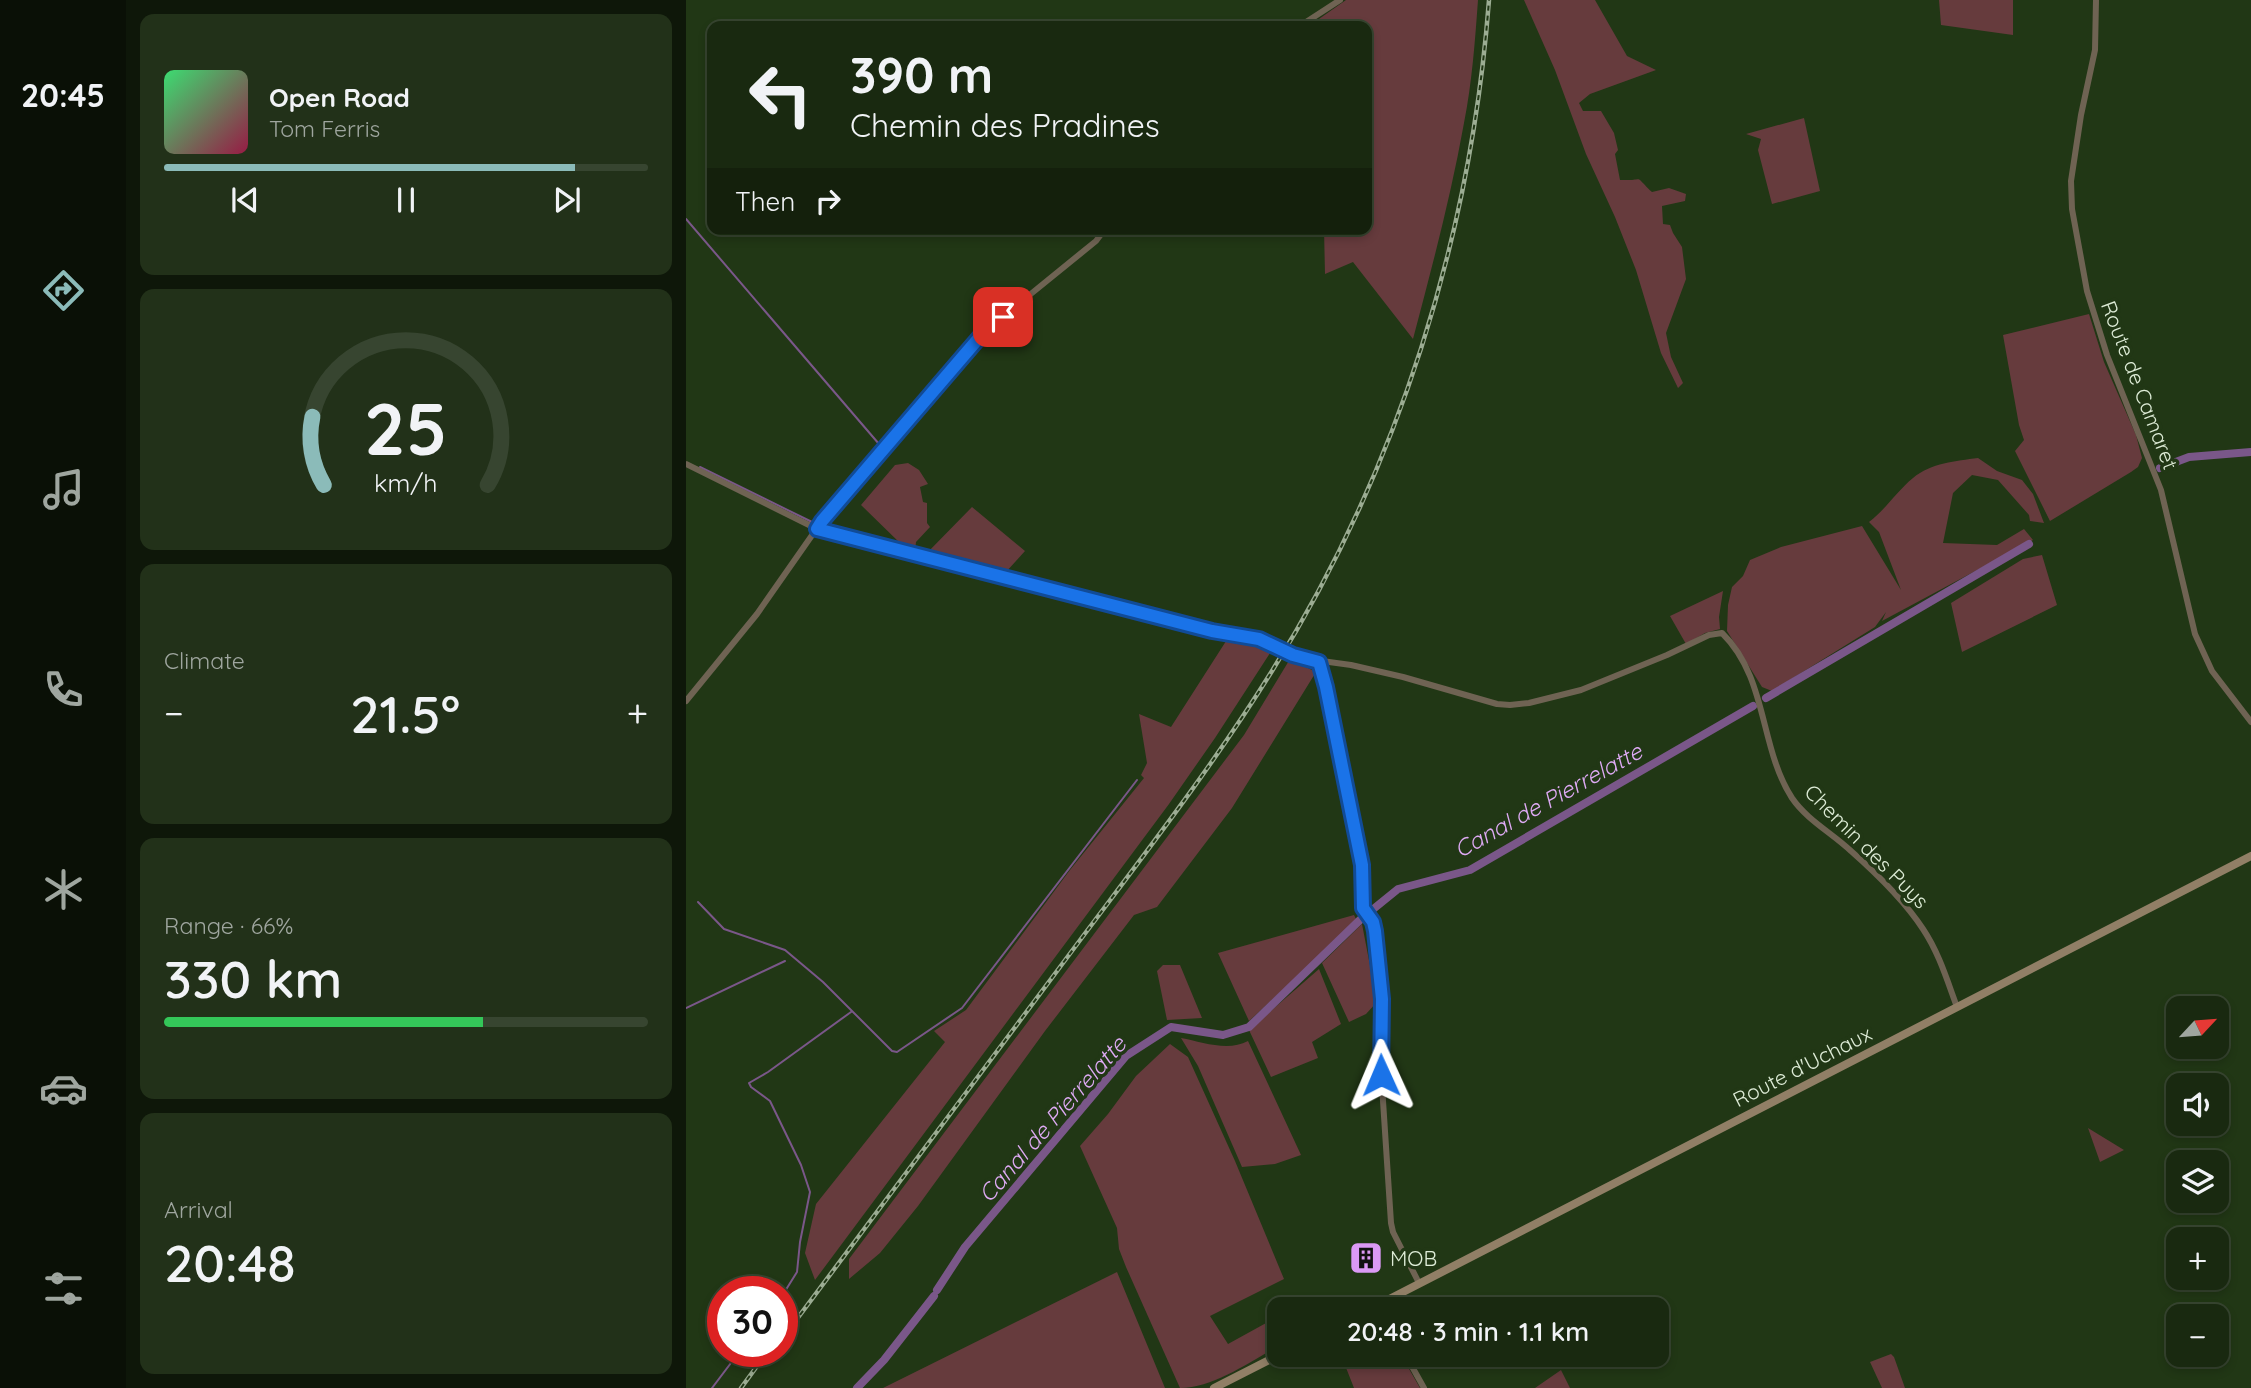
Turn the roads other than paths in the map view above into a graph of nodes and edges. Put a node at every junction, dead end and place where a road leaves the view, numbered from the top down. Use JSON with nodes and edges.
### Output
{"nodes":[{"id":1,"x":1340,"y":0,"type":"edge"},
{"id":2,"x":2096,"y":0,"type":"edge"},
{"id":3,"x":1308,"y":21,"type":"edge"},
{"id":4,"x":1100,"y":235,"type":"edge"},
{"id":5,"x":686,"y":464,"type":"edge"},
{"id":6,"x":817,"y":529,"type":"junction"},
{"id":7,"x":1319,"y":662,"type":"junction"},
{"id":8,"x":686,"y":701,"type":"edge"},
{"id":9,"x":2251,"y":722,"type":"edge"},
{"id":10,"x":2251,"y":856,"type":"edge"},
{"id":11,"x":1957,"y":1007,"type":"junction"},
{"id":12,"x":1419,"y":1283,"type":"junction"},
{"id":13,"x":1394,"y":1297,"type":"edge"},
{"id":14,"x":1267,"y":1361,"type":"edge"},
{"id":15,"x":1412,"y":1367,"type":"edge"},
{"id":16,"x":1214,"y":1388,"type":"edge"},
{"id":17,"x":1424,"y":1388,"type":"edge"}],
"edges":[{"from":1,"to":3,"type":"street"},
{"from":2,"to":9,"type":"street","name":"Route de Camaret"},
{"from":4,"to":6,"type":"street"},
{"from":5,"to":6,"type":"street"},
{"from":6,"to":7,"type":"street"},
{"from":6,"to":8,"type":"street"},
{"from":7,"to":11,"type":"street","name":"Chemin des Puys"},
{"from":7,"to":12,"type":"street"},
{"from":10,"to":11,"type":"main road","name":"Route d'Uchaux"},
{"from":11,"to":12,"type":"main road","name":"Route d'Uchaux"},
{"from":12,"to":13,"type":"main road","name":"Route d'Uchaux"},
{"from":14,"to":16,"type":"main road"},
{"from":15,"to":17,"type":"street"}]}
